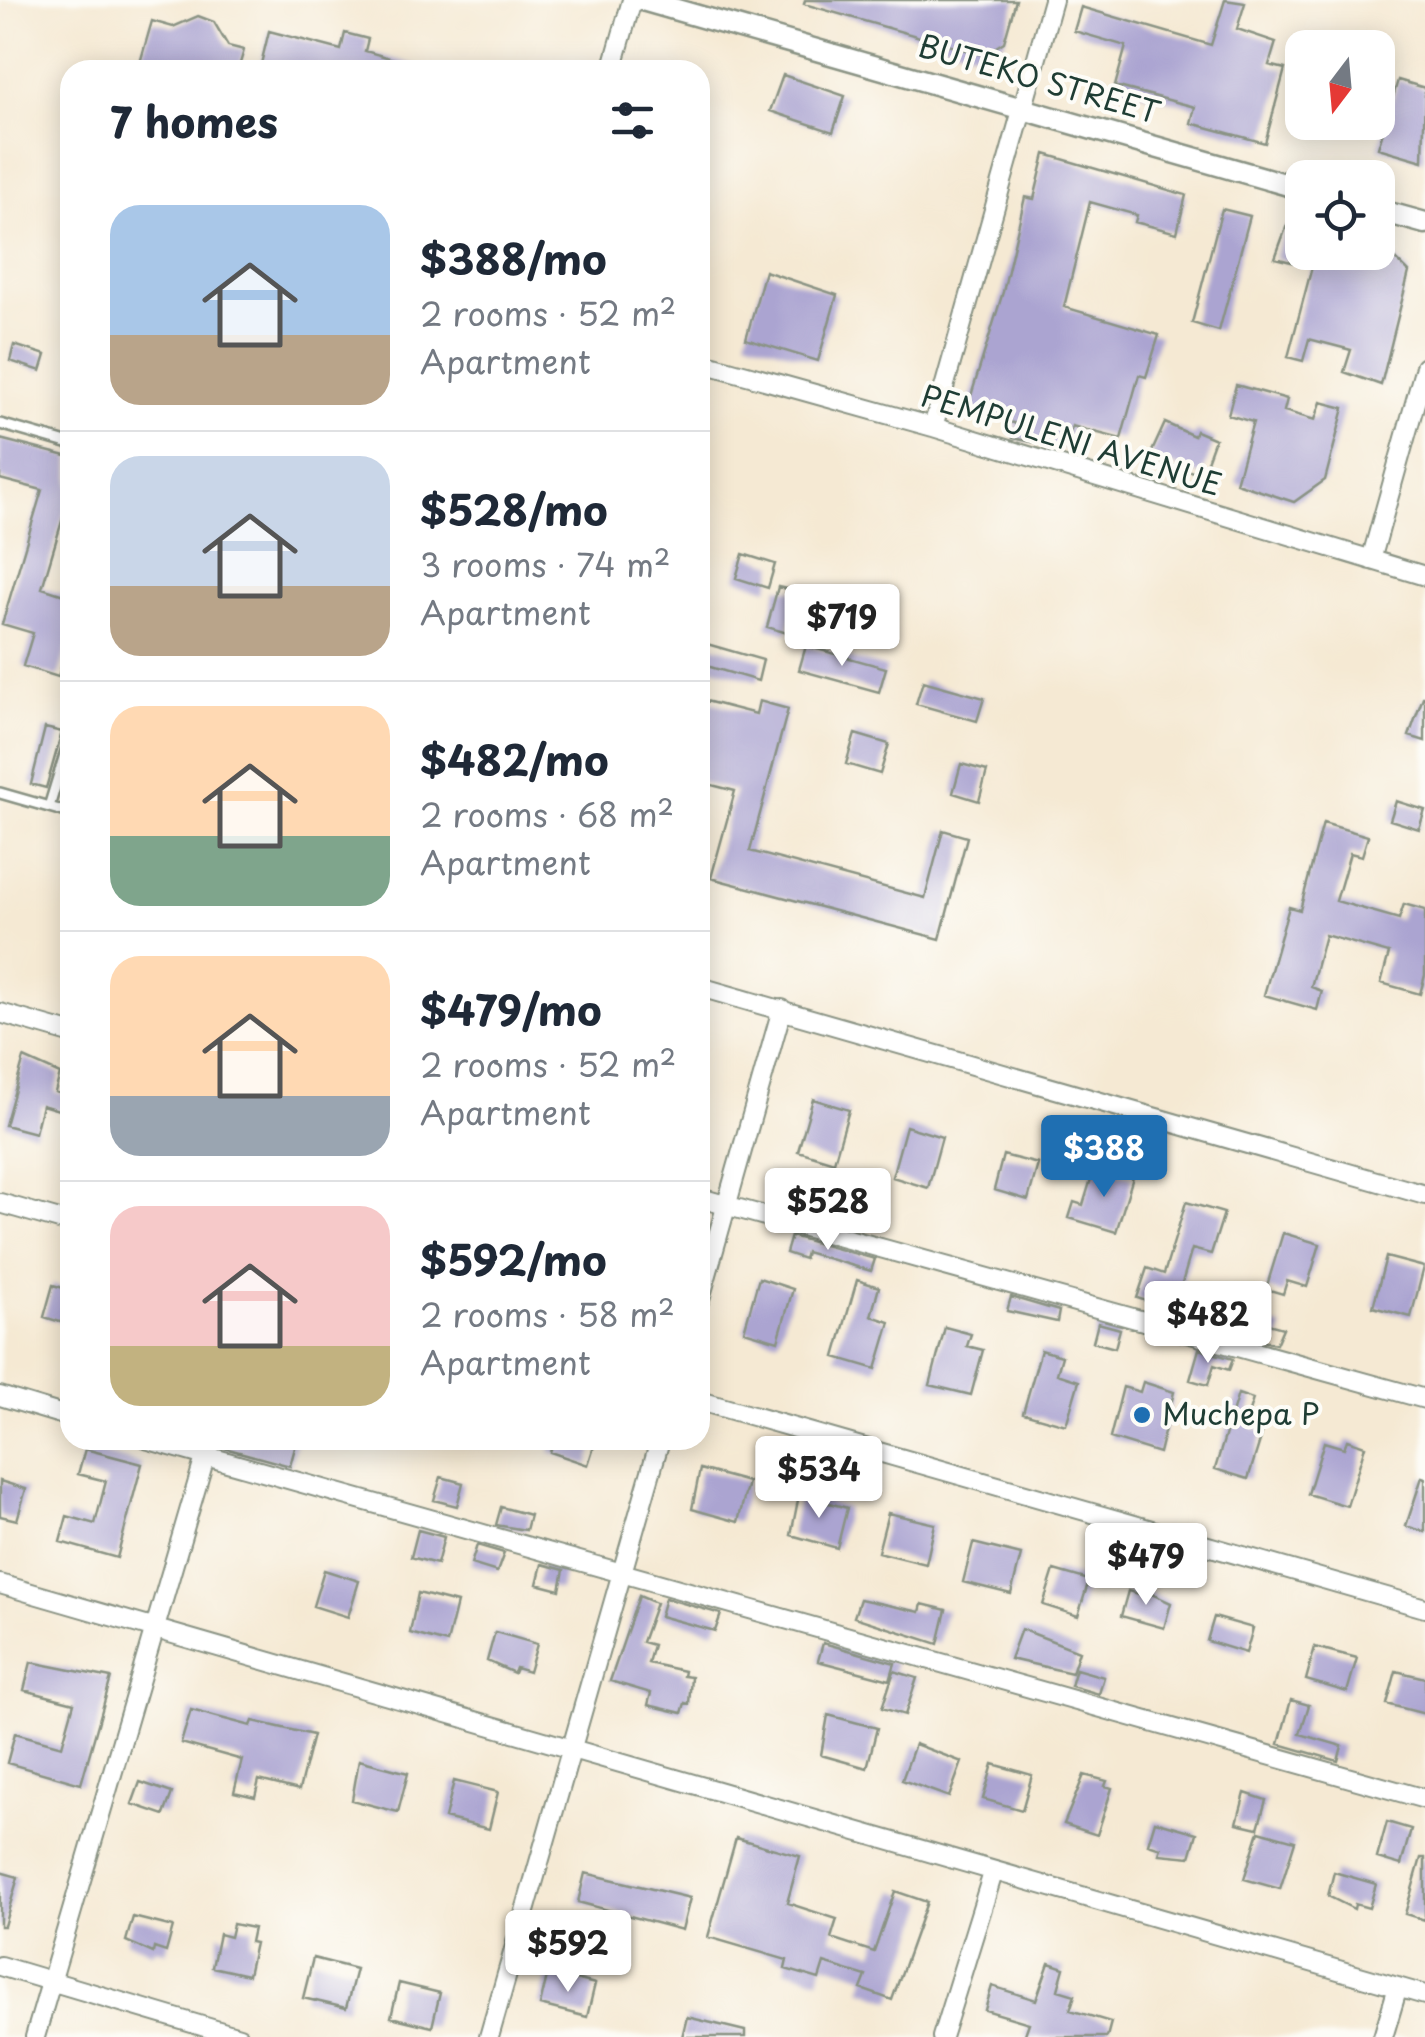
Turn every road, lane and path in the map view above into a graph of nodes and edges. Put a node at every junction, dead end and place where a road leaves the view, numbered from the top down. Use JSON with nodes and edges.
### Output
{"nodes":[{"id":1,"x":632,"y":0,"type":"edge"},
{"id":2,"x":642,"y":0,"type":"edge"},
{"id":3,"x":1053,"y":0,"type":"edge"},
{"id":4,"x":615,"y":60,"type":"edge"},
{"id":5,"x":1023,"y":106,"type":"junction"},
{"id":6,"x":1285,"y":184,"type":"edge"},
{"id":7,"x":1395,"y":215,"type":"edge"},
{"id":8,"x":1425,"y":223,"type":"edge"},
{"id":9,"x":710,"y":365,"type":"edge"},
{"id":10,"x":1425,"y":367,"type":"edge"},
{"id":11,"x":0,"y":424,"type":"edge"},
{"id":12,"x":933,"y":427,"type":"junction"},
{"id":13,"x":60,"y":441,"type":"edge"},
{"id":14,"x":1371,"y":560,"type":"junction"},
{"id":15,"x":1425,"y":576,"type":"edge"},
{"id":16,"x":60,"y":771,"type":"edge"},
{"id":17,"x":0,"y":793,"type":"edge"},
{"id":18,"x":49,"y":807,"type":"junction"},
{"id":19,"x":60,"y":810,"type":"edge"},
{"id":20,"x":710,"y":990,"type":"edge"},
{"id":21,"x":782,"y":1009,"type":"junction"},
{"id":22,"x":0,"y":1012,"type":"edge"},
{"id":23,"x":60,"y":1030,"type":"edge"},
{"id":24,"x":1425,"y":1194,"type":"edge"},
{"id":25,"x":710,"y":1200,"type":"edge"},
{"id":26,"x":0,"y":1203,"type":"edge"},
{"id":27,"x":726,"y":1203,"type":"junction"},
{"id":28,"x":60,"y":1220,"type":"edge"},
{"id":29,"x":710,"y":1262,"type":"edge"},
{"id":30,"x":0,"y":1396,"type":"edge"},
{"id":31,"x":1425,"y":1398,"type":"edge"},
{"id":32,"x":710,"y":1404,"type":"edge"},
{"id":33,"x":60,"y":1414,"type":"edge"},
{"id":34,"x":206,"y":1450,"type":"edge"},
{"id":35,"x":214,"y":1450,"type":"edge"},
{"id":36,"x":657,"y":1450,"type":"edge"},
{"id":37,"x":620,"y":1573,"type":"junction"},
{"id":38,"x":0,"y":1584,"type":"edge"},
{"id":39,"x":1425,"y":1608,"type":"edge"},
{"id":40,"x":154,"y":1630,"type":"junction"},
{"id":41,"x":568,"y":1750,"type":"junction"},
{"id":42,"x":1425,"y":1799,"type":"edge"},
{"id":43,"x":993,"y":1872,"type":"junction"},
{"id":44,"x":0,"y":1966,"type":"edge"},
{"id":45,"x":52,"y":1980,"type":"junction"},
{"id":46,"x":1398,"y":1988,"type":"junction"},
{"id":47,"x":1425,"y":1995,"type":"edge"},
{"id":48,"x":35,"y":2037,"type":"edge"},
{"id":49,"x":239,"y":2037,"type":"edge"},
{"id":50,"x":489,"y":2037,"type":"edge"},
{"id":51,"x":942,"y":2037,"type":"edge"},
{"id":52,"x":1383,"y":2037,"type":"edge"}],
"edges":[{"from":1,"to":4,"type":"street"},
{"from":2,"to":5,"type":"street","name":"BUTEKO STREET"},
{"from":3,"to":5,"type":"street"},
{"from":5,"to":6,"type":"street","name":"BUTEKO STREET"},
{"from":5,"to":12,"type":"street"},
{"from":7,"to":8,"type":"street"},
{"from":9,"to":12,"type":"street","name":"PEMPULENI AVENUE"},
{"from":10,"to":14,"type":"street"},
{"from":11,"to":13,"type":"lane"},
{"from":12,"to":14,"type":"street","name":"PEMPULENI AVENUE"},
{"from":14,"to":15,"type":"street","name":"PEMPULENI AVENUE"},
{"from":16,"to":18,"type":"lane"},
{"from":17,"to":18,"type":"lane"},
{"from":18,"to":19,"type":"lane"},
{"from":20,"to":21,"type":"street"},
{"from":21,"to":24,"type":"street"},
{"from":21,"to":27,"type":"street"},
{"from":22,"to":23,"type":"street"},
{"from":25,"to":27,"type":"street"},
{"from":26,"to":28,"type":"street"},
{"from":27,"to":29,"type":"street"},
{"from":27,"to":31,"type":"street"},
{"from":30,"to":33,"type":"street"},
{"from":32,"to":39,"type":"street"},
{"from":34,"to":40,"type":"street"},
{"from":35,"to":37,"type":"street"},
{"from":36,"to":37,"type":"street"},
{"from":37,"to":41,"type":"street"},
{"from":37,"to":42,"type":"street"},
{"from":38,"to":40,"type":"street"},
{"from":40,"to":41,"type":"street"},
{"from":40,"to":45,"type":"street"},
{"from":41,"to":43,"type":"street"},
{"from":41,"to":50,"type":"street"},
{"from":43,"to":46,"type":"street"},
{"from":43,"to":51,"type":"street"},
{"from":44,"to":45,"type":"street"},
{"from":45,"to":48,"type":"street"},
{"from":45,"to":49,"type":"street"},
{"from":46,"to":47,"type":"street"},
{"from":46,"to":52,"type":"street"}]}
